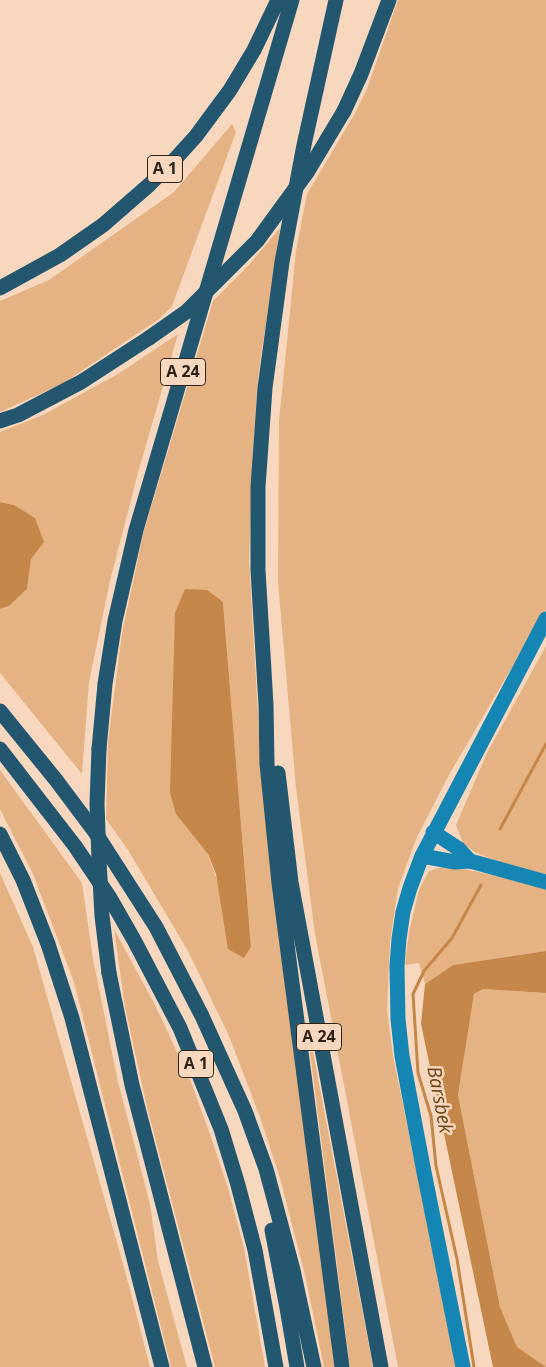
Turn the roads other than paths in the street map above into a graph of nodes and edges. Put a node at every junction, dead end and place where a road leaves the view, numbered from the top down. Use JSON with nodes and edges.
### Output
{"nodes":[{"id":1,"x":278,"y":0,"type":"edge"},
{"id":2,"x":292,"y":0,"type":"edge"},
{"id":3,"x":336,"y":0,"type":"edge"},
{"id":4,"x":389,"y":0,"type":"edge"},
{"id":5,"x":0,"y":288,"type":"edge"},
{"id":6,"x":0,"y":421,"type":"edge"},
{"id":7,"x":546,"y":619,"type":"edge"},
{"id":8,"x":266,"y":705,"type":"junction"},
{"id":9,"x":0,"y":711,"type":"edge"},
{"id":10,"x":0,"y":749,"type":"edge"},
{"id":11,"x":433,"y":832,"type":"junction"},
{"id":12,"x":0,"y":834,"type":"edge"},
{"id":13,"x":422,"y":856,"type":"junction"},
{"id":14,"x":470,"y":861,"type":"junction"},
{"id":15,"x":546,"y":882,"type":"edge"},
{"id":16,"x":222,"y":1059,"type":"junction"},
{"id":17,"x":162,"y":1367,"type":"edge"},
{"id":18,"x":205,"y":1367,"type":"edge"},
{"id":19,"x":276,"y":1367,"type":"edge"},
{"id":20,"x":297,"y":1367,"type":"edge"},
{"id":21,"x":314,"y":1367,"type":"edge"},
{"id":22,"x":342,"y":1367,"type":"edge"},
{"id":23,"x":381,"y":1367,"type":"edge"},
{"id":24,"x":463,"y":1367,"type":"edge"}],
"edges":[{"from":1,"to":5,"type":"highway","number":"A 1"},
{"from":2,"to":18,"type":"highway","number":"A 24","bridge":true},
{"from":3,"to":8,"type":"highway","number":"A 24"},
{"from":4,"to":6,"type":"highway","bridge":true},
{"from":7,"to":11,"type":"main road"},
{"from":8,"to":22,"type":"highway","number":"A 24"},
{"from":8,"to":23,"type":"highway","number":"A 24"},
{"from":9,"to":16,"type":"highway","number":"A 1"},
{"from":10,"to":19,"type":"highway","number":"A 1"},
{"from":11,"to":13,"type":"main road"},
{"from":11,"to":14,"type":"main road"},
{"from":12,"to":17,"type":"highway"},
{"from":13,"to":14,"type":"main road"},
{"from":13,"to":24,"type":"main road"},
{"from":14,"to":15,"type":"main road"},
{"from":16,"to":20,"type":"highway","number":"A 1"},
{"from":16,"to":21,"type":"highway","number":"A 1"}]}
